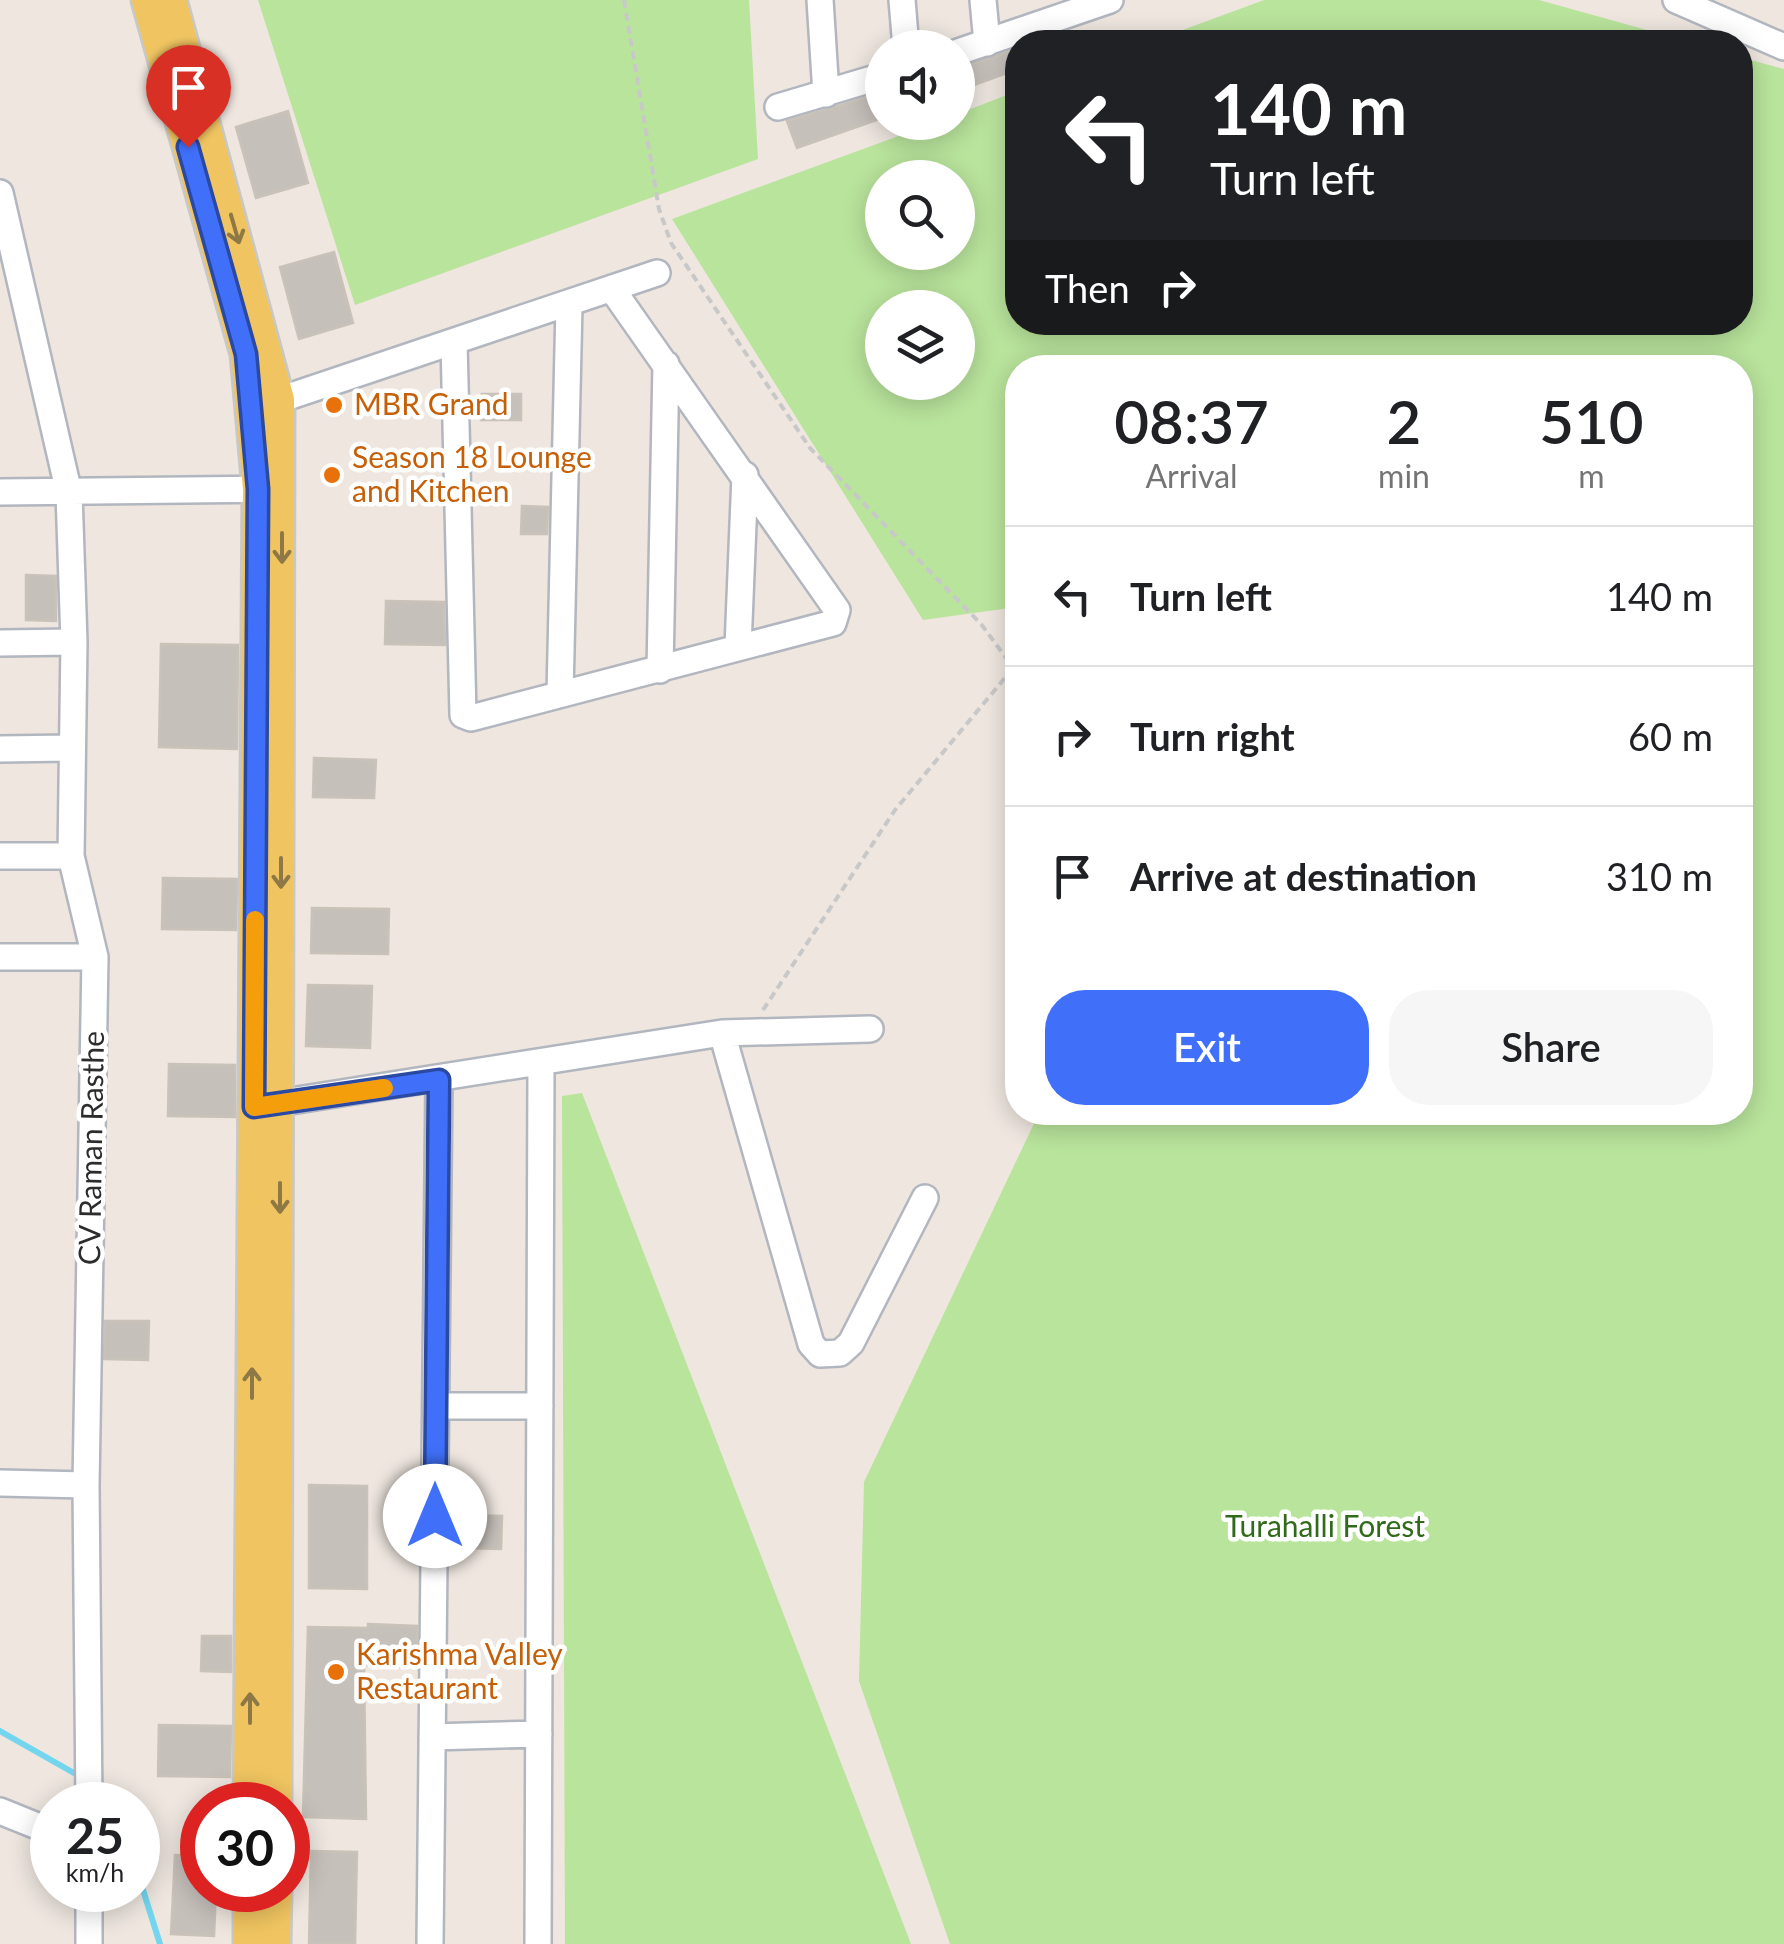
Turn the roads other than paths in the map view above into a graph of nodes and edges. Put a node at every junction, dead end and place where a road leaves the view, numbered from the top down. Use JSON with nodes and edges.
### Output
{"nodes":[{"id":1,"x":147,"y":0,"type":"edge"},
{"id":2,"x":171,"y":0,"type":"edge"},
{"id":3,"x":820,"y":0,"type":"edge"},
{"id":4,"x":902,"y":0,"type":"edge"},
{"id":5,"x":983,"y":0,"type":"edge"},
{"id":6,"x":1110,"y":0,"type":"edge"},
{"id":7,"x":1676,"y":0,"type":"edge"},
{"id":8,"x":1705,"y":6,"type":"edge"},
{"id":9,"x":1066,"y":8,"type":"edge"},
{"id":10,"x":904,"y":30,"type":"edge"},
{"id":11,"x":1016,"y":30,"type":"edge"},
{"id":12,"x":1751,"y":30,"type":"edge"},
{"id":13,"x":1753,"y":31,"type":"edge"},
{"id":14,"x":1005,"y":35,"type":"edge"},
{"id":15,"x":987,"y":43,"type":"junction"},
{"id":16,"x":975,"y":47,"type":"edge"},
{"id":17,"x":1784,"y":47,"type":"edge"},
{"id":18,"x":865,"y":81,"type":"edge"},
{"id":19,"x":826,"y":94,"type":"junction"},
{"id":20,"x":778,"y":107,"type":"dead end"},
{"id":21,"x":0,"y":192,"type":"edge"},
{"id":22,"x":657,"y":273,"type":"dead end"},
{"id":23,"x":612,"y":288,"type":"junction"},
{"id":24,"x":570,"y":305,"type":"junction"},
{"id":25,"x":454,"y":342,"type":"junction"},
{"id":26,"x":666,"y":364,"type":"junction"},
{"id":27,"x":279,"y":400,"type":"junction"},
{"id":28,"x":745,"y":476,"type":"junction"},
{"id":29,"x":270,"y":489,"type":"junction"},
{"id":30,"x":0,"y":492,"type":"edge"},
{"id":31,"x":69,"y":493,"type":"junction"},
{"id":32,"x":74,"y":642,"type":"junction"},
{"id":33,"x":0,"y":643,"type":"edge"},
{"id":34,"x":738,"y":647,"type":"junction"},
{"id":35,"x":660,"y":670,"type":"junction"},
{"id":36,"x":560,"y":694,"type":"junction"},
{"id":37,"x":70,"y":748,"type":"junction"},
{"id":38,"x":0,"y":750,"type":"edge"},
{"id":39,"x":0,"y":856,"type":"edge"},
{"id":40,"x":71,"y":856,"type":"junction"},
{"id":41,"x":0,"y":957,"type":"edge"},
{"id":42,"x":95,"y":957,"type":"junction"},
{"id":43,"x":870,"y":1029,"type":"dead end"},
{"id":44,"x":736,"y":1033,"type":"junction"},
{"id":45,"x":541,"y":1063,"type":"junction"},
{"id":46,"x":439,"y":1080,"type":"junction"},
{"id":47,"x":267,"y":1106,"type":"junction"},
{"id":48,"x":925,"y":1198,"type":"dead end"},
{"id":49,"x":436,"y":1406,"type":"junction"},
{"id":50,"x":540,"y":1406,"type":"junction"},
{"id":51,"x":0,"y":1483,"type":"edge"},
{"id":52,"x":86,"y":1486,"type":"junction"},
{"id":53,"x":539,"y":1734,"type":"junction"},
{"id":54,"x":432,"y":1736,"type":"junction"},
{"id":55,"x":89,"y":1782,"type":"edge"},
{"id":56,"x":250,"y":1782,"type":"edge"},
{"id":57,"x":276,"y":1782,"type":"edge"},
{"id":58,"x":0,"y":1811,"type":"edge"},
{"id":59,"x":30,"y":1823,"type":"edge"},
{"id":60,"x":89,"y":1912,"type":"edge"},
{"id":61,"x":249,"y":1912,"type":"edge"},
{"id":62,"x":276,"y":1912,"type":"edge"},
{"id":63,"x":89,"y":1944,"type":"edge"},
{"id":64,"x":248,"y":1944,"type":"edge"},
{"id":65,"x":276,"y":1944,"type":"edge"},
{"id":66,"x":430,"y":1944,"type":"edge"},
{"id":67,"x":538,"y":1944,"type":"edge"}],
"edges":[{"from":1,"to":29,"type":"main road"},
{"from":2,"to":27,"type":"main road","one_way":true},
{"from":3,"to":19,"type":"street"},
{"from":4,"to":10,"type":"street"},
{"from":5,"to":15,"type":"street"},
{"from":6,"to":9,"type":"street"},
{"from":7,"to":8,"type":"street"},
{"from":8,"to":12,"type":"street"},
{"from":9,"to":11,"type":"street"},
{"from":13,"to":17,"type":"street"},
{"from":14,"to":15,"type":"street"},
{"from":15,"to":16,"type":"street"},
{"from":18,"to":19,"type":"street"},
{"from":19,"to":20,"type":"street"},
{"from":21,"to":31,"type":"street","name":"CV Raman Rasthe"},
{"from":22,"to":23,"type":"street"},
{"from":23,"to":24,"type":"street"},
{"from":23,"to":26,"type":"street"},
{"from":24,"to":25,"type":"street"},
{"from":24,"to":36,"type":"street"},
{"from":25,"to":27,"type":"street"},
{"from":25,"to":36,"type":"street"},
{"from":26,"to":28,"type":"street"},
{"from":26,"to":35,"type":"street"},
{"from":27,"to":29,"type":"main road"},
{"from":28,"to":34,"type":"street"},
{"from":28,"to":34,"type":"street"},
{"from":29,"to":31,"type":"street"},
{"from":29,"to":47,"type":"main road"},
{"from":30,"to":31,"type":"street"},
{"from":31,"to":32,"type":"street","name":"CV Raman Rasthe"},
{"from":32,"to":33,"type":"street"},
{"from":32,"to":37,"type":"street","name":"CV Raman Rasthe"},
{"from":34,"to":35,"type":"street"},
{"from":35,"to":36,"type":"street"},
{"from":37,"to":38,"type":"street"},
{"from":37,"to":40,"type":"street","name":"CV Raman Rasthe"},
{"from":39,"to":40,"type":"street"},
{"from":40,"to":42,"type":"street","name":"CV Raman Rasthe"},
{"from":41,"to":42,"type":"street"},
{"from":42,"to":52,"type":"street","name":"CV Raman Rasthe"},
{"from":43,"to":44,"type":"street"},
{"from":44,"to":45,"type":"street"},
{"from":44,"to":48,"type":"street"},
{"from":45,"to":46,"type":"street"},
{"from":45,"to":50,"type":"street"},
{"from":46,"to":47,"type":"street"},
{"from":46,"to":49,"type":"street"},
{"from":56,"to":47,"type":"main road","one_way":true},
{"from":47,"to":57,"type":"main road","one_way":true},
{"from":49,"to":50,"type":"street"},
{"from":49,"to":54,"type":"street"},
{"from":50,"to":53,"type":"street"},
{"from":51,"to":52,"type":"street"},
{"from":52,"to":55,"type":"street","name":"CV Raman Rasthe"},
{"from":53,"to":54,"type":"street"},
{"from":53,"to":67,"type":"street"},
{"from":54,"to":66,"type":"street"},
{"from":58,"to":59,"type":"street"},
{"from":60,"to":63,"type":"street"},
{"from":61,"to":64,"type":"main road"},
{"from":62,"to":65,"type":"main road"}]}
